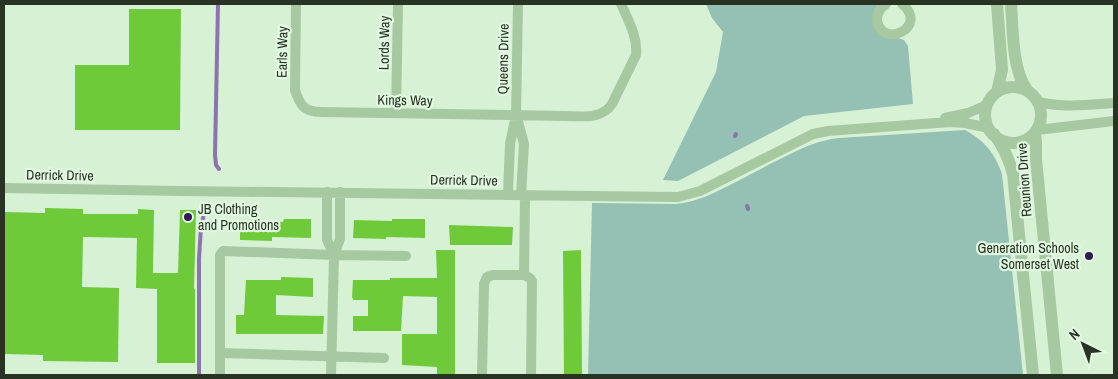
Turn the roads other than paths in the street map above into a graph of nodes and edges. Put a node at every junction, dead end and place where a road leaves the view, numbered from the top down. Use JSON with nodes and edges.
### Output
{"nodes":[{"id":1,"x":296,"y":4,"type":"edge"},
{"id":2,"x":398,"y":4,"type":"edge"},
{"id":3,"x":518,"y":4,"type":"edge"},
{"id":4,"x":621,"y":4,"type":"edge"},
{"id":5,"x":886,"y":4,"type":"edge"},
{"id":6,"x":902,"y":4,"type":"edge"},
{"id":7,"x":997,"y":4,"type":"edge"},
{"id":8,"x":1011,"y":4,"type":"edge"},
{"id":9,"x":1027,"y":90,"type":"junction"},
{"id":10,"x":997,"y":92,"type":"junction"},
{"id":11,"x":298,"y":100,"type":"joint"},
{"id":12,"x":1038,"y":102,"type":"junction"},
{"id":13,"x":1114,"y":103,"type":"edge"},
{"id":14,"x":987,"y":105,"type":"junction"},
{"id":15,"x":396,"y":113,"type":"junction"},
{"id":16,"x":516,"y":114,"type":"junction"},
{"id":17,"x":1114,"y":121,"type":"edge"},
{"id":18,"x":910,"y":125,"type":"junction"},
{"id":19,"x":991,"y":131,"type":"junction"},
{"id":20,"x":1036,"y":131,"type":"junction"},
{"id":21,"x":4,"y":188,"type":"edge"},
{"id":22,"x":327,"y":192,"type":"junction"},
{"id":23,"x":340,"y":192,"type":"junction"},
{"id":24,"x":508,"y":194,"type":"junction"},
{"id":25,"x":523,"y":195,"type":"junction"},
{"id":26,"x":334,"y":255,"type":"junction"},
{"id":27,"x":406,"y":256,"type":"dead end"},
{"id":28,"x":524,"y":275,"type":"junction"},
{"id":29,"x":220,"y":353,"type":"junction"},
{"id":30,"x":330,"y":357,"type":"junction"},
{"id":31,"x":384,"y":358,"type":"dead end"},
{"id":32,"x":220,"y":375,"type":"edge"},
{"id":33,"x":331,"y":375,"type":"edge"},
{"id":34,"x":482,"y":375,"type":"edge"},
{"id":35,"x":531,"y":375,"type":"edge"},
{"id":36,"x":1033,"y":375,"type":"edge"},
{"id":37,"x":1057,"y":375,"type":"edge"}],
"edges":[{"from":1,"to":11,"type":"street","name":"Earls Way"},
{"from":2,"to":15,"type":"street","name":"Lords Way"},
{"from":3,"to":16,"type":"street","name":"Queens Drive"},
{"from":4,"to":16,"type":"street","name":"Kings Way"},
{"from":5,"to":6,"type":"street"},
{"from":7,"to":10,"type":"street"},
{"from":8,"to":9,"type":"street"},
{"from":9,"to":10,"type":"street"},
{"from":9,"to":12,"type":"street"},
{"from":10,"to":14,"type":"street"},
{"from":11,"to":15,"type":"street","name":"Kings Way"},
{"from":12,"to":13,"type":"street"},
{"from":12,"to":20,"type":"street"},
{"from":14,"to":18,"type":"street","name":"Derrick Drive"},
{"from":14,"to":19,"type":"street"},
{"from":15,"to":16,"type":"street","name":"Kings Way"},
{"from":16,"to":24,"type":"street","name":"Queens Drive"},
{"from":16,"to":25,"type":"street","name":"Queens Drive"},
{"from":17,"to":20,"type":"street"},
{"from":18,"to":19,"type":"street","name":"Derrick Drive"},
{"from":18,"to":25,"type":"street","name":"Derrick Drive"},
{"from":19,"to":20,"type":"street"},
{"from":19,"to":36,"type":"street","name":"Reunion Drive"},
{"from":20,"to":37,"type":"street","name":"Reunion Drive"},
{"from":21,"to":22,"type":"street","name":"Derrick Drive"},
{"from":22,"to":23,"type":"street","name":"Derrick Drive"},
{"from":22,"to":26,"type":"street"},
{"from":23,"to":24,"type":"street","name":"Derrick Drive"},
{"from":23,"to":26,"type":"street"},
{"from":24,"to":25,"type":"street","name":"Derrick Drive"},
{"from":25,"to":28,"type":"street","name":"Queens Drive"},
{"from":26,"to":27,"type":"street"},
{"from":26,"to":29,"type":"street"},
{"from":26,"to":30,"type":"street"},
{"from":28,"to":34,"type":"street"},
{"from":28,"to":35,"type":"street"},
{"from":29,"to":30,"type":"street"},
{"from":29,"to":32,"type":"street"},
{"from":30,"to":31,"type":"street"},
{"from":30,"to":33,"type":"street"}]}
